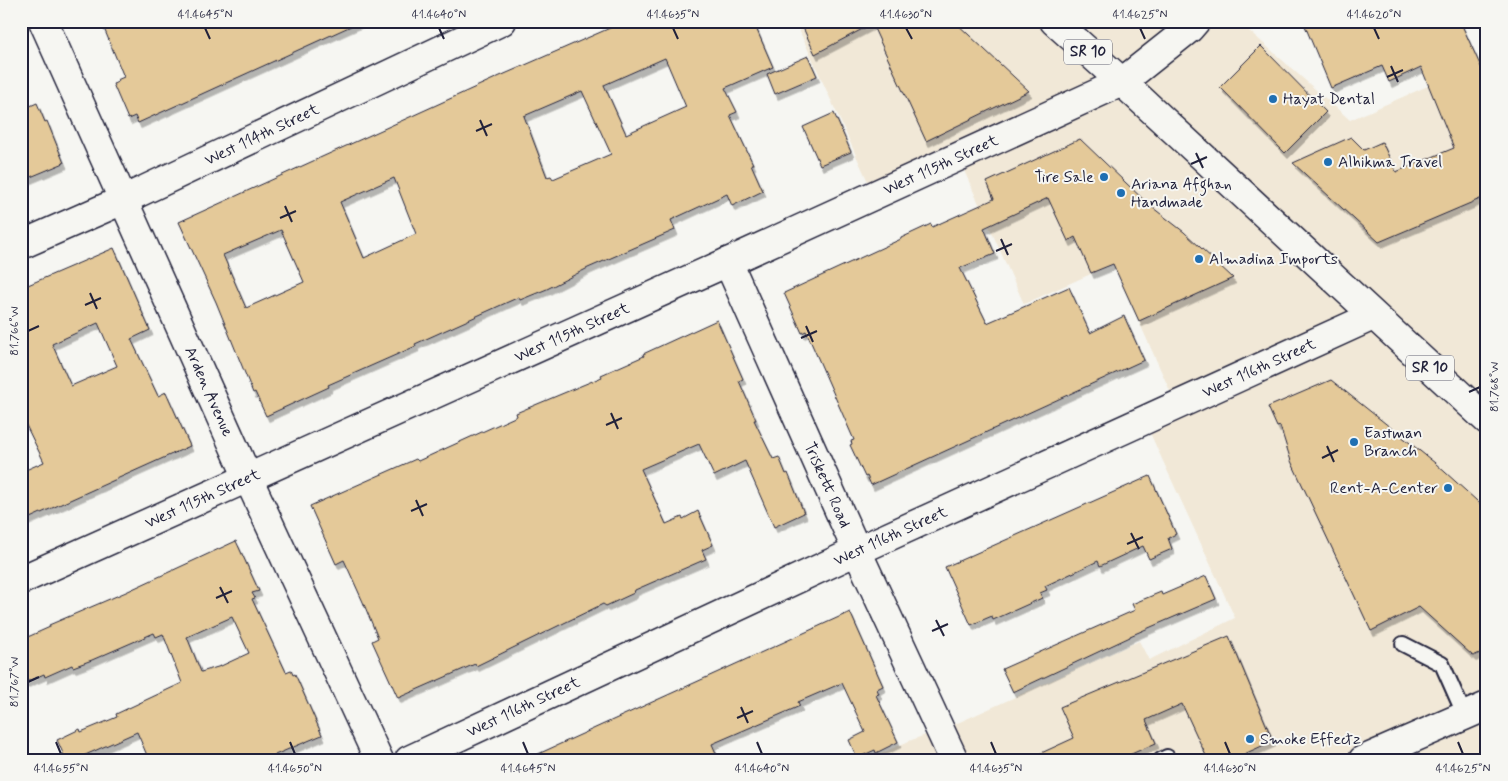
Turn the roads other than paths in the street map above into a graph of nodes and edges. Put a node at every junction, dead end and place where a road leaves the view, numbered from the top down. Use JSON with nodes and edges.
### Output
{"nodes":[{"id":1,"x":44,"y":21,"type":"edge"},
{"id":2,"x":502,"y":21,"type":"edge"},
{"id":3,"x":1054,"y":21,"type":"edge"},
{"id":4,"x":1196,"y":21,"type":"edge"},
{"id":5,"x":1122,"y":82,"type":"junction"},
{"id":6,"x":123,"y":200,"type":"junction"},
{"id":7,"x":21,"y":244,"type":"edge"},
{"id":8,"x":728,"y":262,"type":"junction"},
{"id":9,"x":1374,"y":316,"type":"junction"},
{"id":10,"x":1487,"y":420,"type":"edge"},
{"id":11,"x":248,"y":478,"type":"junction"},
{"id":12,"x":857,"y":551,"type":"junction"},
{"id":13,"x":21,"y":580,"type":"edge"},
{"id":14,"x":1403,"y":644,"type":"dead end"},
{"id":15,"x":1476,"y":711,"type":"edge"},
{"id":16,"x":1373,"y":758,"type":"edge"},
{"id":17,"x":379,"y":760,"type":"edge"},
{"id":18,"x":410,"y":760,"type":"edge"},
{"id":19,"x":954,"y":760,"type":"edge"},
{"id":20,"x":1161,"y":760,"type":"edge"},
{"id":21,"x":1168,"y":760,"type":"edge"}],
"edges":[{"from":1,"to":6,"type":"street","name":"Arden Avenue"},
{"from":2,"to":6,"type":"street","name":"West 114th Street"},
{"from":3,"to":5,"type":"street","number":"SR 10"},
{"from":4,"to":5,"type":"street","name":"West 115th Street"},
{"from":5,"to":8,"type":"street","name":"West 115th Street"},
{"from":5,"to":9,"type":"street","number":"SR 10"},
{"from":6,"to":7,"type":"street","name":"West 114th Street"},
{"from":6,"to":11,"type":"street","name":"Arden Avenue"},
{"from":8,"to":11,"type":"street","name":"West 115th Street"},
{"from":8,"to":12,"type":"street","name":"Triskett Road"},
{"from":9,"to":10,"type":"street","number":"SR 10"},
{"from":9,"to":12,"type":"street","name":"West 116th Street"},
{"from":11,"to":13,"type":"street","name":"West 115th Street"},
{"from":11,"to":17,"type":"street","name":"Arden Avenue"},
{"from":12,"to":18,"type":"street","name":"West 116th Street"},
{"from":12,"to":19,"type":"street","name":"Triskett Road"},
{"from":14,"to":15,"type":"lane"},
{"from":15,"to":16,"type":"street"},
{"from":20,"to":21,"type":"lane"}]}
